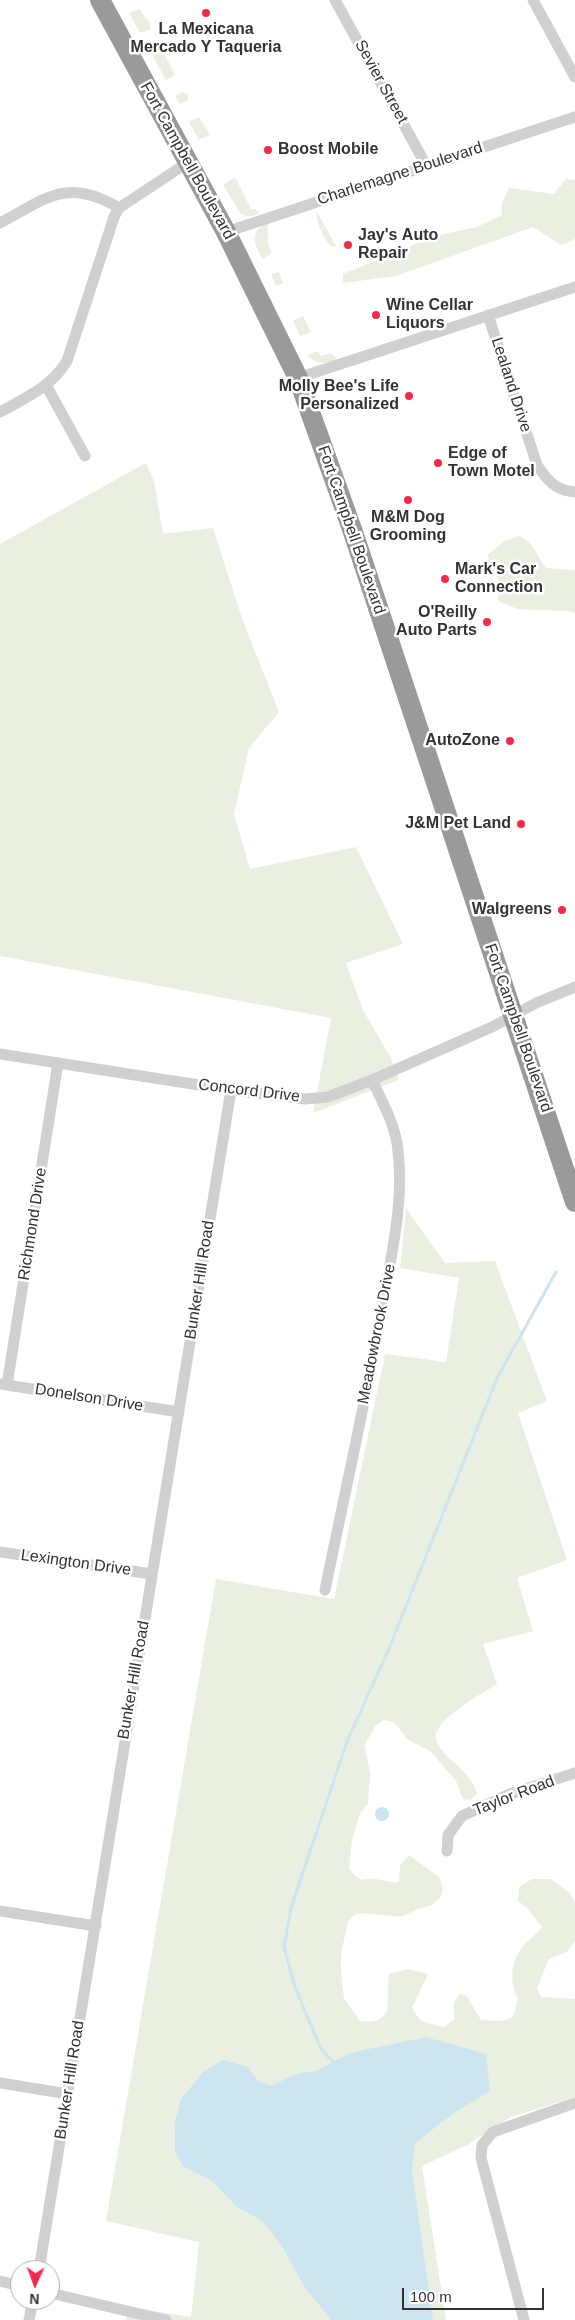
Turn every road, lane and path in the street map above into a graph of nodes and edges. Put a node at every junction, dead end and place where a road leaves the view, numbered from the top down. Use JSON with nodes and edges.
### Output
{"nodes":[{"id":1,"x":100,"y":0,"type":"edge"},
{"id":2,"x":334,"y":0,"type":"edge"},
{"id":3,"x":533,"y":0,"type":"edge"},
{"id":4,"x":575,"y":77,"type":"edge"},
{"id":5,"x":575,"y":117,"type":"edge"},
{"id":6,"x":188,"y":163,"type":"junction"},
{"id":7,"x":426,"y":165,"type":"junction"},
{"id":8,"x":119,"y":208,"type":"junction"},
{"id":9,"x":0,"y":223,"type":"edge"},
{"id":10,"x":226,"y":232,"type":"junction"},
{"id":11,"x":575,"y":287,"type":"edge"},
{"id":12,"x":488,"y":315,"type":"junction"},
{"id":13,"x":298,"y":378,"type":"junction"},
{"id":14,"x":46,"y":386,"type":"junction"},
{"id":15,"x":0,"y":412,"type":"edge"},
{"id":16,"x":85,"y":456,"type":"dead end"},
{"id":17,"x":575,"y":492,"type":"edge"},
{"id":18,"x":575,"y":987,"type":"edge"},
{"id":19,"x":512,"y":1016,"type":"junction"},
{"id":20,"x":0,"y":1054,"type":"edge"},
{"id":21,"x":58,"y":1063,"type":"junction"},
{"id":22,"x":372,"y":1080,"type":"junction"},
{"id":23,"x":231,"y":1090,"type":"junction"},
{"id":24,"x":575,"y":1202,"type":"edge"},
{"id":25,"x":3,"y":1384,"type":"edge"},
{"id":26,"x":179,"y":1412,"type":"junction"},
{"id":27,"x":0,"y":1552,"type":"edge"},
{"id":28,"x":152,"y":1574,"type":"junction"},
{"id":29,"x":325,"y":1590,"type":"dead end"},
{"id":30,"x":575,"y":1773,"type":"edge"},
{"id":31,"x":447,"y":1851,"type":"dead end"},
{"id":32,"x":0,"y":1911,"type":"edge"},
{"id":33,"x":96,"y":1926,"type":"junction"},
{"id":34,"x":0,"y":2084,"type":"edge"},
{"id":35,"x":68,"y":2094,"type":"junction"},
{"id":36,"x":575,"y":2103,"type":"edge"},
{"id":37,"x":41,"y":2260,"type":"edge"},
{"id":38,"x":60,"y":2295,"type":"edge"},
{"id":39,"x":166,"y":2320,"type":"edge"},
{"id":40,"x":524,"y":2320,"type":"edge"}],
"edges":[{"from":1,"to":6,"type":"highway","name":"Fort Campbell Boulevard"},
{"from":2,"to":7,"type":"street","name":"Sevier Street"},
{"from":3,"to":4,"type":"street"},
{"from":5,"to":7,"type":"street","name":"Charlemagne Boulevard"},
{"from":6,"to":8,"type":"street"},
{"from":6,"to":10,"type":"highway","name":"Fort Campbell Boulevard"},
{"from":7,"to":10,"type":"street","name":"Charlemagne Boulevard"},
{"from":8,"to":9,"type":"street"},
{"from":8,"to":14,"type":"street"},
{"from":10,"to":13,"type":"highway","name":"Fort Campbell Boulevard"},
{"from":11,"to":12,"type":"street","name":"Lealand Drive"},
{"from":12,"to":13,"type":"street","name":"Lealand Drive"},
{"from":12,"to":17,"type":"street","name":"Lealand Drive"},
{"from":13,"to":19,"type":"highway","name":"Fort Campbell Boulevard"},
{"from":14,"to":15,"type":"street"},
{"from":14,"to":16,"type":"street"},
{"from":18,"to":19,"type":"street","name":"Concord Drive"},
{"from":19,"to":22,"type":"street","name":"Concord Drive"},
{"from":19,"to":24,"type":"highway","name":"Fort Campbell Boulevard"},
{"from":20,"to":21,"type":"street","name":"Concord Drive"},
{"from":21,"to":23,"type":"street","name":"Concord Drive"},
{"from":21,"to":25,"type":"street","name":"Richmond Drive"},
{"from":22,"to":23,"type":"street","name":"Concord Drive"},
{"from":22,"to":29,"type":"street","name":"Meadowbrook Drive"},
{"from":23,"to":26,"type":"street","name":"Bunker Hill Road"},
{"from":25,"to":26,"type":"street","name":"Donelson Drive"},
{"from":26,"to":28,"type":"street","name":"Bunker Hill Road"},
{"from":27,"to":28,"type":"street","name":"Lexington Drive"},
{"from":28,"to":33,"type":"street","name":"Bunker Hill Road"},
{"from":30,"to":31,"type":"street","name":"Taylor Road"},
{"from":32,"to":33,"type":"street"},
{"from":33,"to":35,"type":"street","name":"Bunker Hill Road"},
{"from":34,"to":35,"type":"street"},
{"from":35,"to":37,"type":"street","name":"Bunker Hill Road"},
{"from":36,"to":40,"type":"street"},
{"from":38,"to":39,"type":"street"}]}
